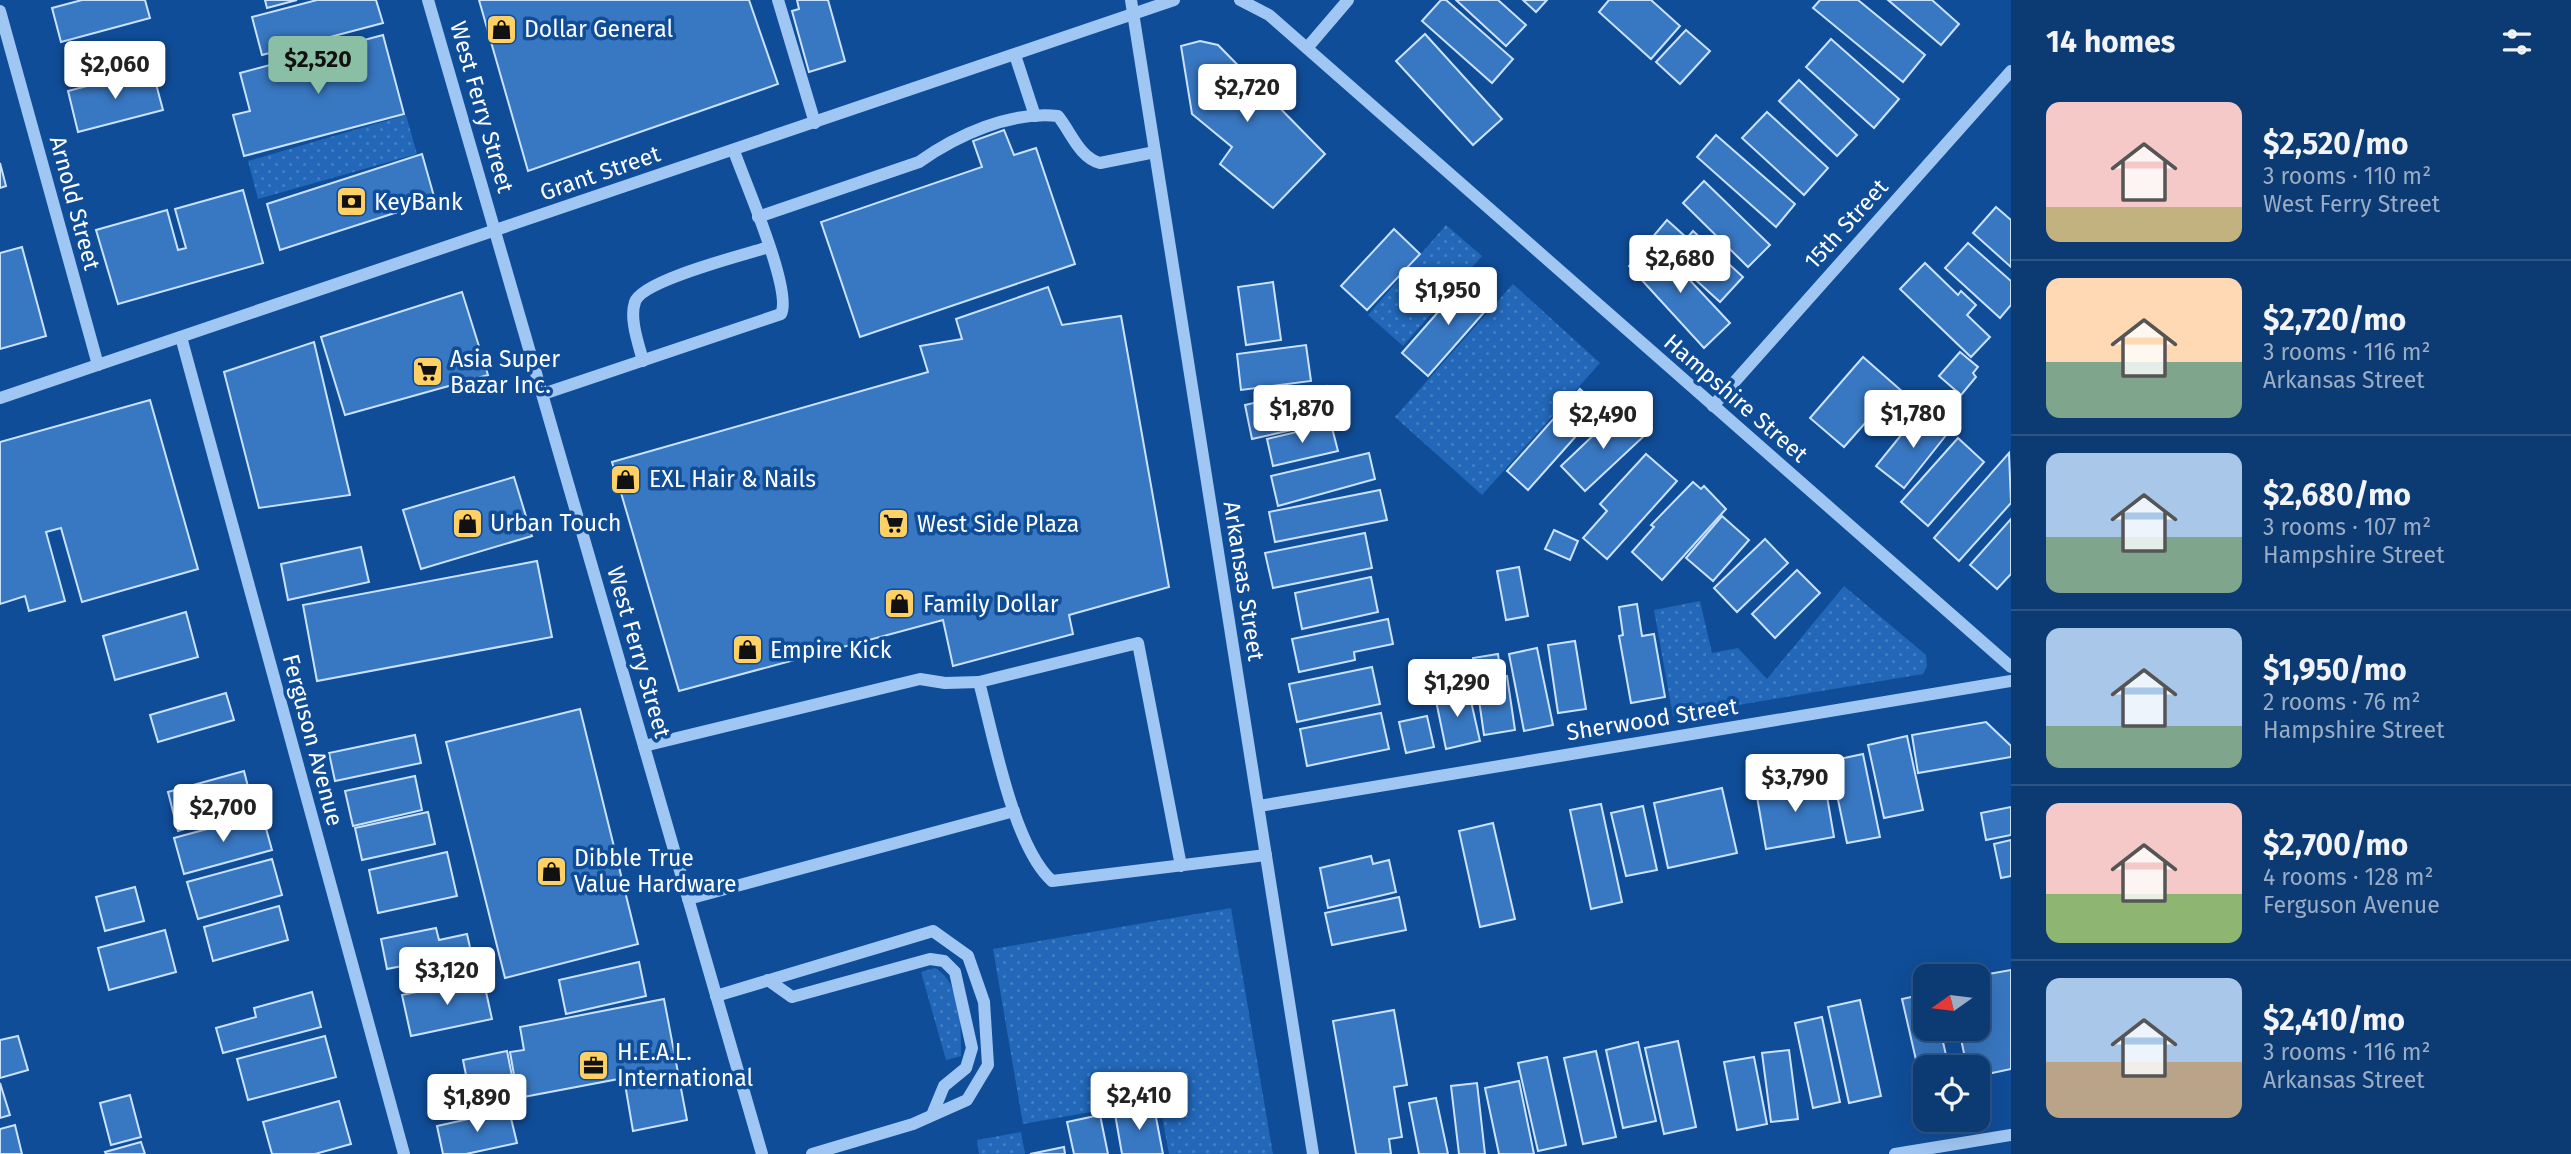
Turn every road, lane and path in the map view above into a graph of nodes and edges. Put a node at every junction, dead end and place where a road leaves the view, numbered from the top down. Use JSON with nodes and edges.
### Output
{"nodes":[{"id":1,"x":429,"y":0,"type":"edge"},
{"id":2,"x":778,"y":0,"type":"edge"},
{"id":3,"x":1131,"y":0,"type":"edge"},
{"id":4,"x":1174,"y":0,"type":"edge"},
{"id":5,"x":1240,"y":0,"type":"edge"},
{"id":6,"x":1348,"y":0,"type":"edge"},
{"id":7,"x":0,"y":12,"type":"edge"},
{"id":8,"x":1134,"y":15,"type":"junction"},
{"id":9,"x":1307,"y":48,"type":"junction"},
{"id":10,"x":1015,"y":55,"type":"junction"},
{"id":11,"x":2011,"y":71,"type":"edge"},
{"id":12,"x":1035,"y":116,"type":"junction"},
{"id":13,"x":815,"y":123,"type":"junction"},
{"id":14,"x":734,"y":150,"type":"junction"},
{"id":15,"x":1155,"y":152,"type":"junction"},
{"id":16,"x":758,"y":218,"type":"junction"},
{"id":17,"x":496,"y":231,"type":"junction"},
{"id":18,"x":769,"y":247,"type":"junction"},
{"id":19,"x":181,"y":337,"type":"junction"},
{"id":20,"x":643,"y":361,"type":"junction"},
{"id":21,"x":98,"y":365,"type":"junction"},
{"id":22,"x":542,"y":394,"type":"junction"},
{"id":23,"x":0,"y":398,"type":"edge"},
{"id":24,"x":1713,"y":405,"type":"junction"},
{"id":25,"x":2011,"y":667,"type":"edge"},
{"id":26,"x":2011,"y":681,"type":"edge"},
{"id":27,"x":978,"y":682,"type":"junction"},
{"id":28,"x":644,"y":746,"type":"junction"},
{"id":29,"x":1259,"y":806,"type":"junction"},
{"id":30,"x":1014,"y":811,"type":"junction"},
{"id":31,"x":1266,"y":855,"type":"junction"},
{"id":32,"x":1181,"y":866,"type":"junction"},
{"id":33,"x":688,"y":900,"type":"junction"},
{"id":34,"x":768,"y":980,"type":"junction"},
{"id":35,"x":716,"y":996,"type":"junction"},
{"id":36,"x":932,"y":1115,"type":"junction"},
{"id":37,"x":2011,"y":1135,"type":"edge"},
{"id":38,"x":404,"y":1154,"type":"edge"},
{"id":39,"x":762,"y":1154,"type":"edge"},
{"id":40,"x":812,"y":1154,"type":"edge"},
{"id":41,"x":1313,"y":1154,"type":"edge"},
{"id":42,"x":1895,"y":1154,"type":"edge"}],
"edges":[{"from":1,"to":17,"type":"street","name":"West Ferry Street"},
{"from":2,"to":13,"type":"street"},
{"from":3,"to":8,"type":"street"},
{"from":4,"to":8,"type":"street"},
{"from":5,"to":9,"type":"street","name":"Hampshire Street"},
{"from":6,"to":9,"type":"street"},
{"from":7,"to":21,"type":"street","name":"Arnold Street"},
{"from":8,"to":10,"type":"street","name":"Grant Street"},
{"from":8,"to":15,"type":"street","name":"Arkansas Street"},
{"from":9,"to":24,"type":"street","name":"Hampshire Street"},
{"from":10,"to":12,"type":"street"},
{"from":10,"to":13,"type":"street","name":"Grant Street"},
{"from":11,"to":24,"type":"street","name":"15th Street"},
{"from":12,"to":15,"type":"street"},
{"from":12,"to":16,"type":"street"},
{"from":13,"to":14,"type":"street","name":"Grant Street"},
{"from":14,"to":16,"type":"street"},
{"from":14,"to":17,"type":"street","name":"Grant Street"},
{"from":15,"to":29,"type":"street","name":"Arkansas Street"},
{"from":16,"to":18,"type":"street"},
{"from":17,"to":19,"type":"street","name":"Grant Street"},
{"from":17,"to":22,"type":"street","name":"West Ferry Street"},
{"from":18,"to":20,"type":"street"},
{"from":18,"to":20,"type":"street"},
{"from":19,"to":21,"type":"street","name":"Grant Street"},
{"from":19,"to":38,"type":"street","name":"Ferguson Avenue"},
{"from":20,"to":22,"type":"street"},
{"from":21,"to":23,"type":"street","name":"Grant Street"},
{"from":22,"to":28,"type":"street","name":"West Ferry Street"},
{"from":24,"to":25,"type":"street","name":"Hampshire Street"},
{"from":26,"to":29,"type":"street","name":"Sherwood Street"},
{"from":27,"to":28,"type":"street"},
{"from":27,"to":30,"type":"street"},
{"from":27,"to":32,"type":"street"},
{"from":28,"to":33,"type":"street","name":"West Ferry Street"},
{"from":29,"to":31,"type":"street","name":"Arkansas Street"},
{"from":30,"to":32,"type":"street"},
{"from":30,"to":33,"type":"street"},
{"from":31,"to":32,"type":"street"},
{"from":31,"to":41,"type":"street","name":"Arkansas Street"},
{"from":33,"to":35,"type":"street","name":"West Ferry Street"},
{"from":34,"to":35,"type":"street"},
{"from":34,"to":36,"type":"street"},
{"from":34,"to":36,"type":"street"},
{"from":35,"to":39,"type":"street","name":"West Ferry Street"},
{"from":36,"to":40,"type":"street"},
{"from":37,"to":42,"type":"street"}]}
